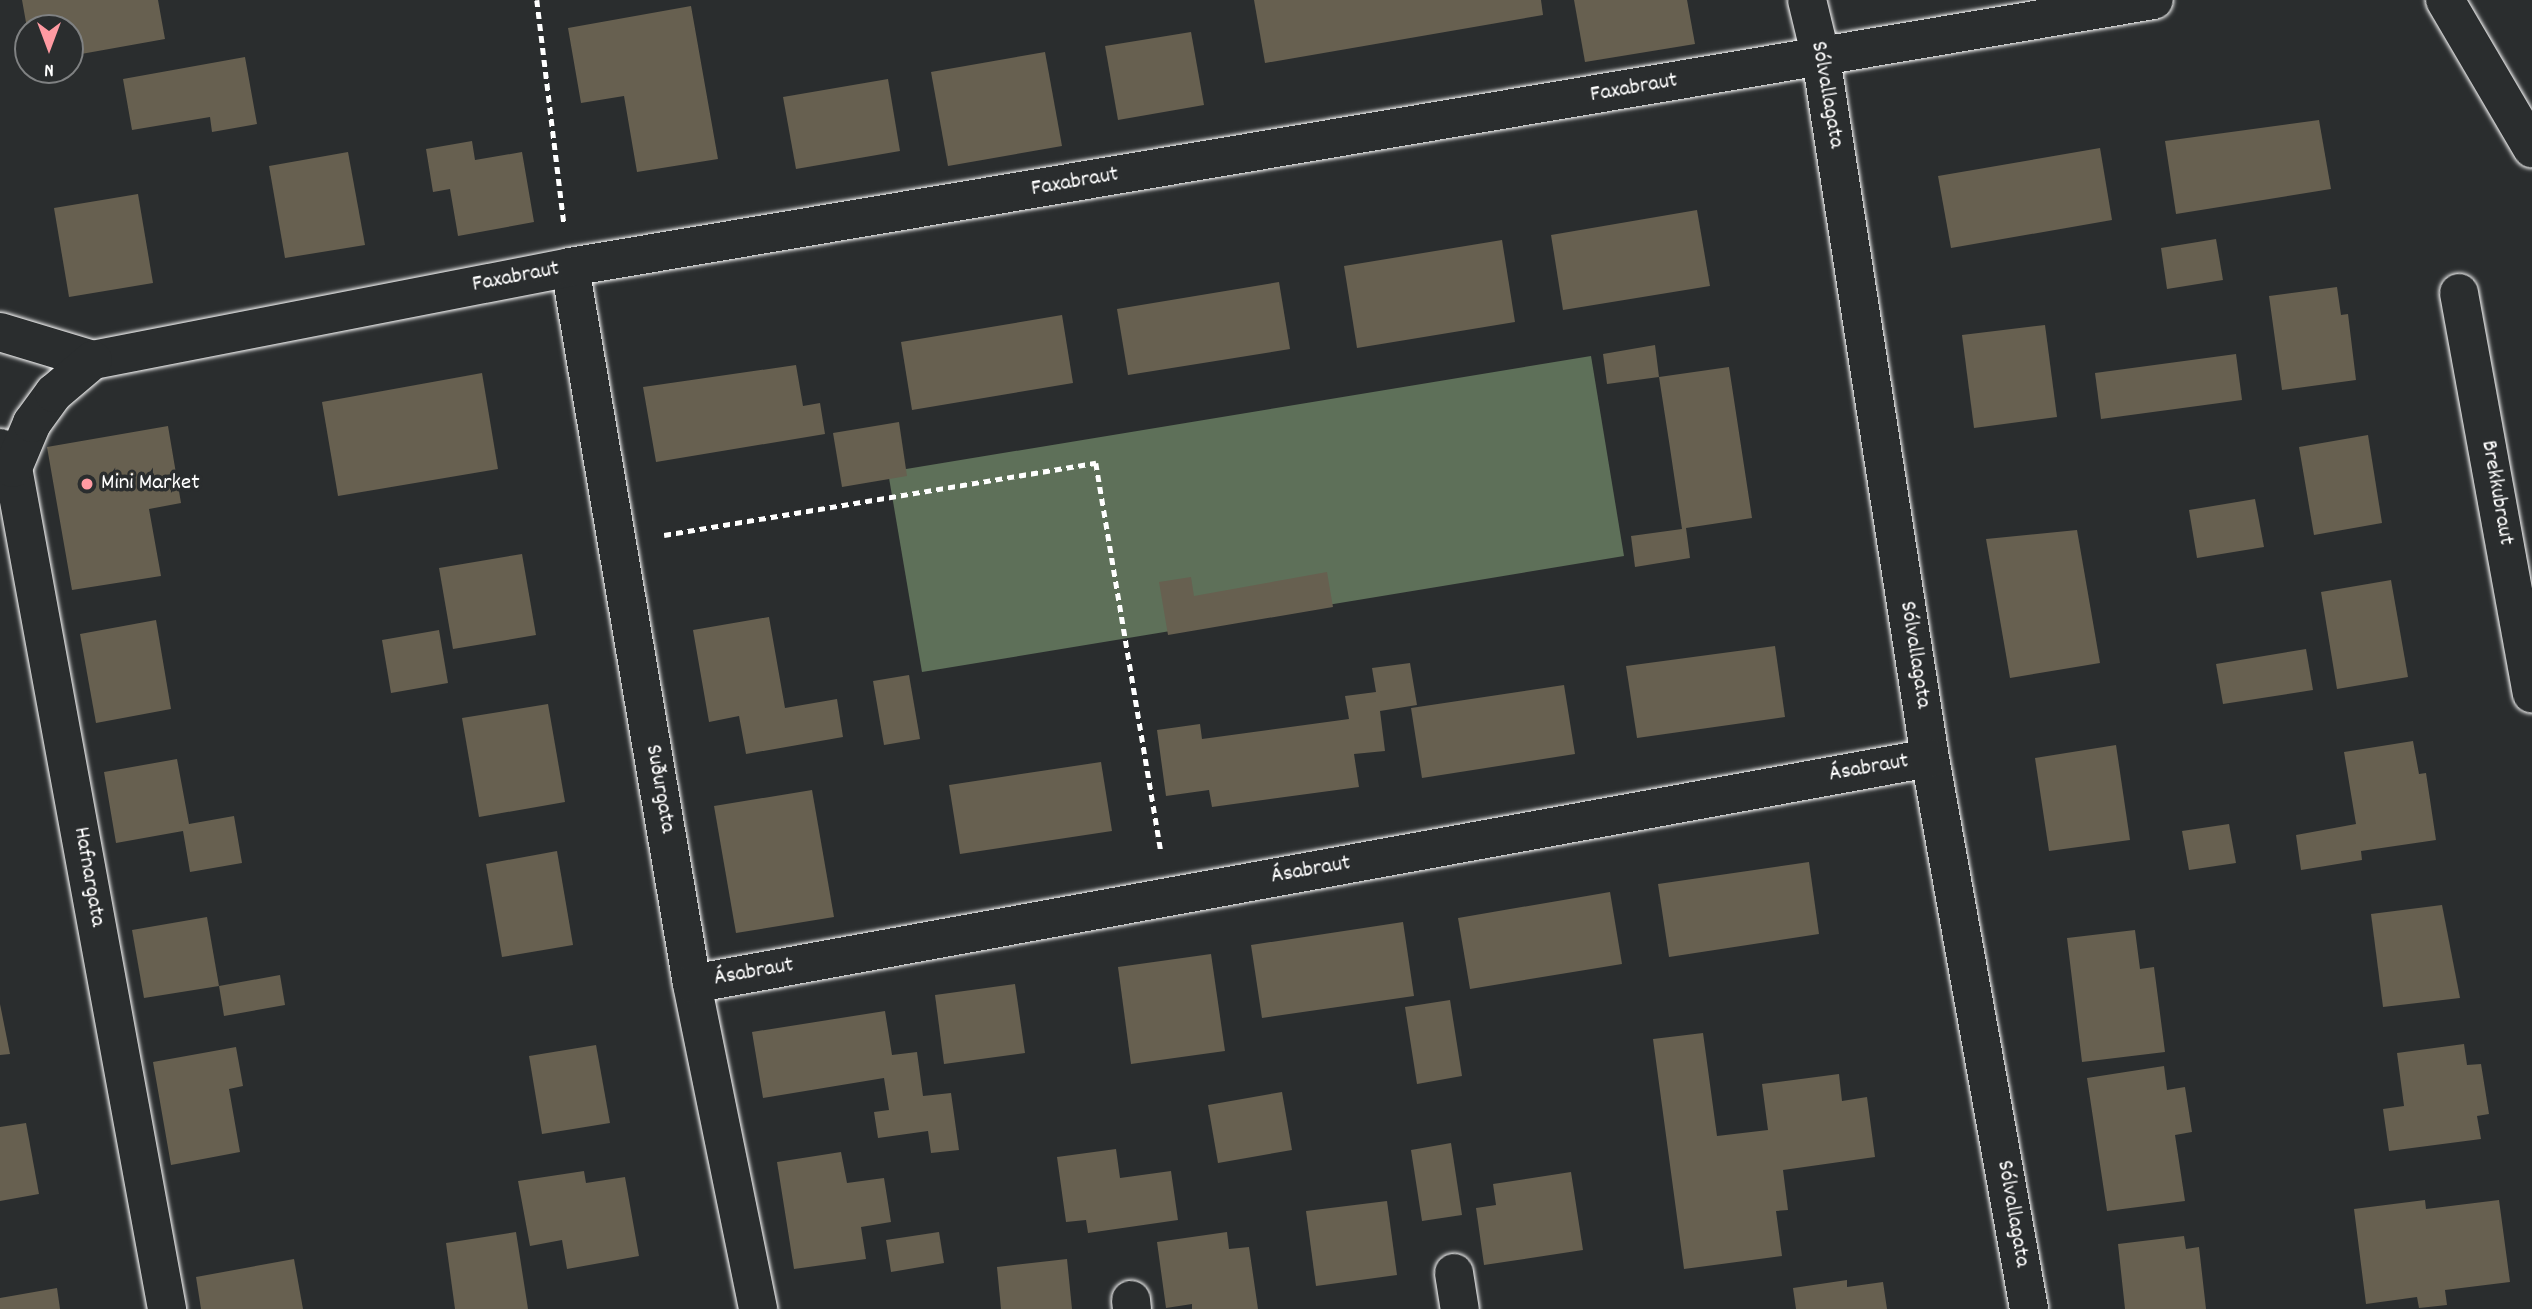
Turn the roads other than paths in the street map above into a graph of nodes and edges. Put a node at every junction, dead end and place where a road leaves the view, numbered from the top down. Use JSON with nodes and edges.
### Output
{"nodes":[{"id":1,"x":1807,"y":0,"type":"edge"},
{"id":2,"x":2154,"y":0,"type":"edge"},
{"id":3,"x":2445,"y":0,"type":"edge"},
{"id":4,"x":1821,"y":58,"type":"junction"},
{"id":5,"x":2532,"y":148,"type":"edge"},
{"id":6,"x":569,"y":267,"type":"junction"},
{"id":7,"x":2459,"y":293,"type":"dead end"},
{"id":8,"x":0,"y":332,"type":"edge"},
{"id":9,"x":93,"y":360,"type":"junction"},
{"id":10,"x":6,"y":458,"type":"edge"},
{"id":11,"x":2532,"y":693,"type":"edge"},
{"id":12,"x":1930,"y":758,"type":"junction"},
{"id":13,"x":692,"y":984,"type":"junction"},
{"id":14,"x":167,"y":1309,"type":"edge"},
{"id":15,"x":758,"y":1309,"type":"edge"},
{"id":16,"x":2029,"y":1309,"type":"edge"}],
"edges":[{"from":1,"to":4,"type":"street","name":"Sólvallagata"},
{"from":2,"to":4,"type":"street","name":"Faxabraut"},
{"from":3,"to":5,"type":"street"},
{"from":4,"to":6,"type":"street","name":"Faxabraut"},
{"from":4,"to":12,"type":"street","name":"Sólvallagata"},
{"from":6,"to":9,"type":"street","name":"Faxabraut"},
{"from":6,"to":13,"type":"street","name":"Suðurgata"},
{"from":7,"to":11,"type":"street","name":"Brekkubraut"},
{"from":8,"to":9,"type":"street","name":"Faxabraut"},
{"from":9,"to":10,"type":"street"},
{"from":10,"to":14,"type":"street","name":"Hafnargata"},
{"from":12,"to":13,"type":"street","name":"Ásabraut"},
{"from":12,"to":16,"type":"street","name":"Sólvallagata"},
{"from":13,"to":15,"type":"street","name":"Suðurgata"}]}
